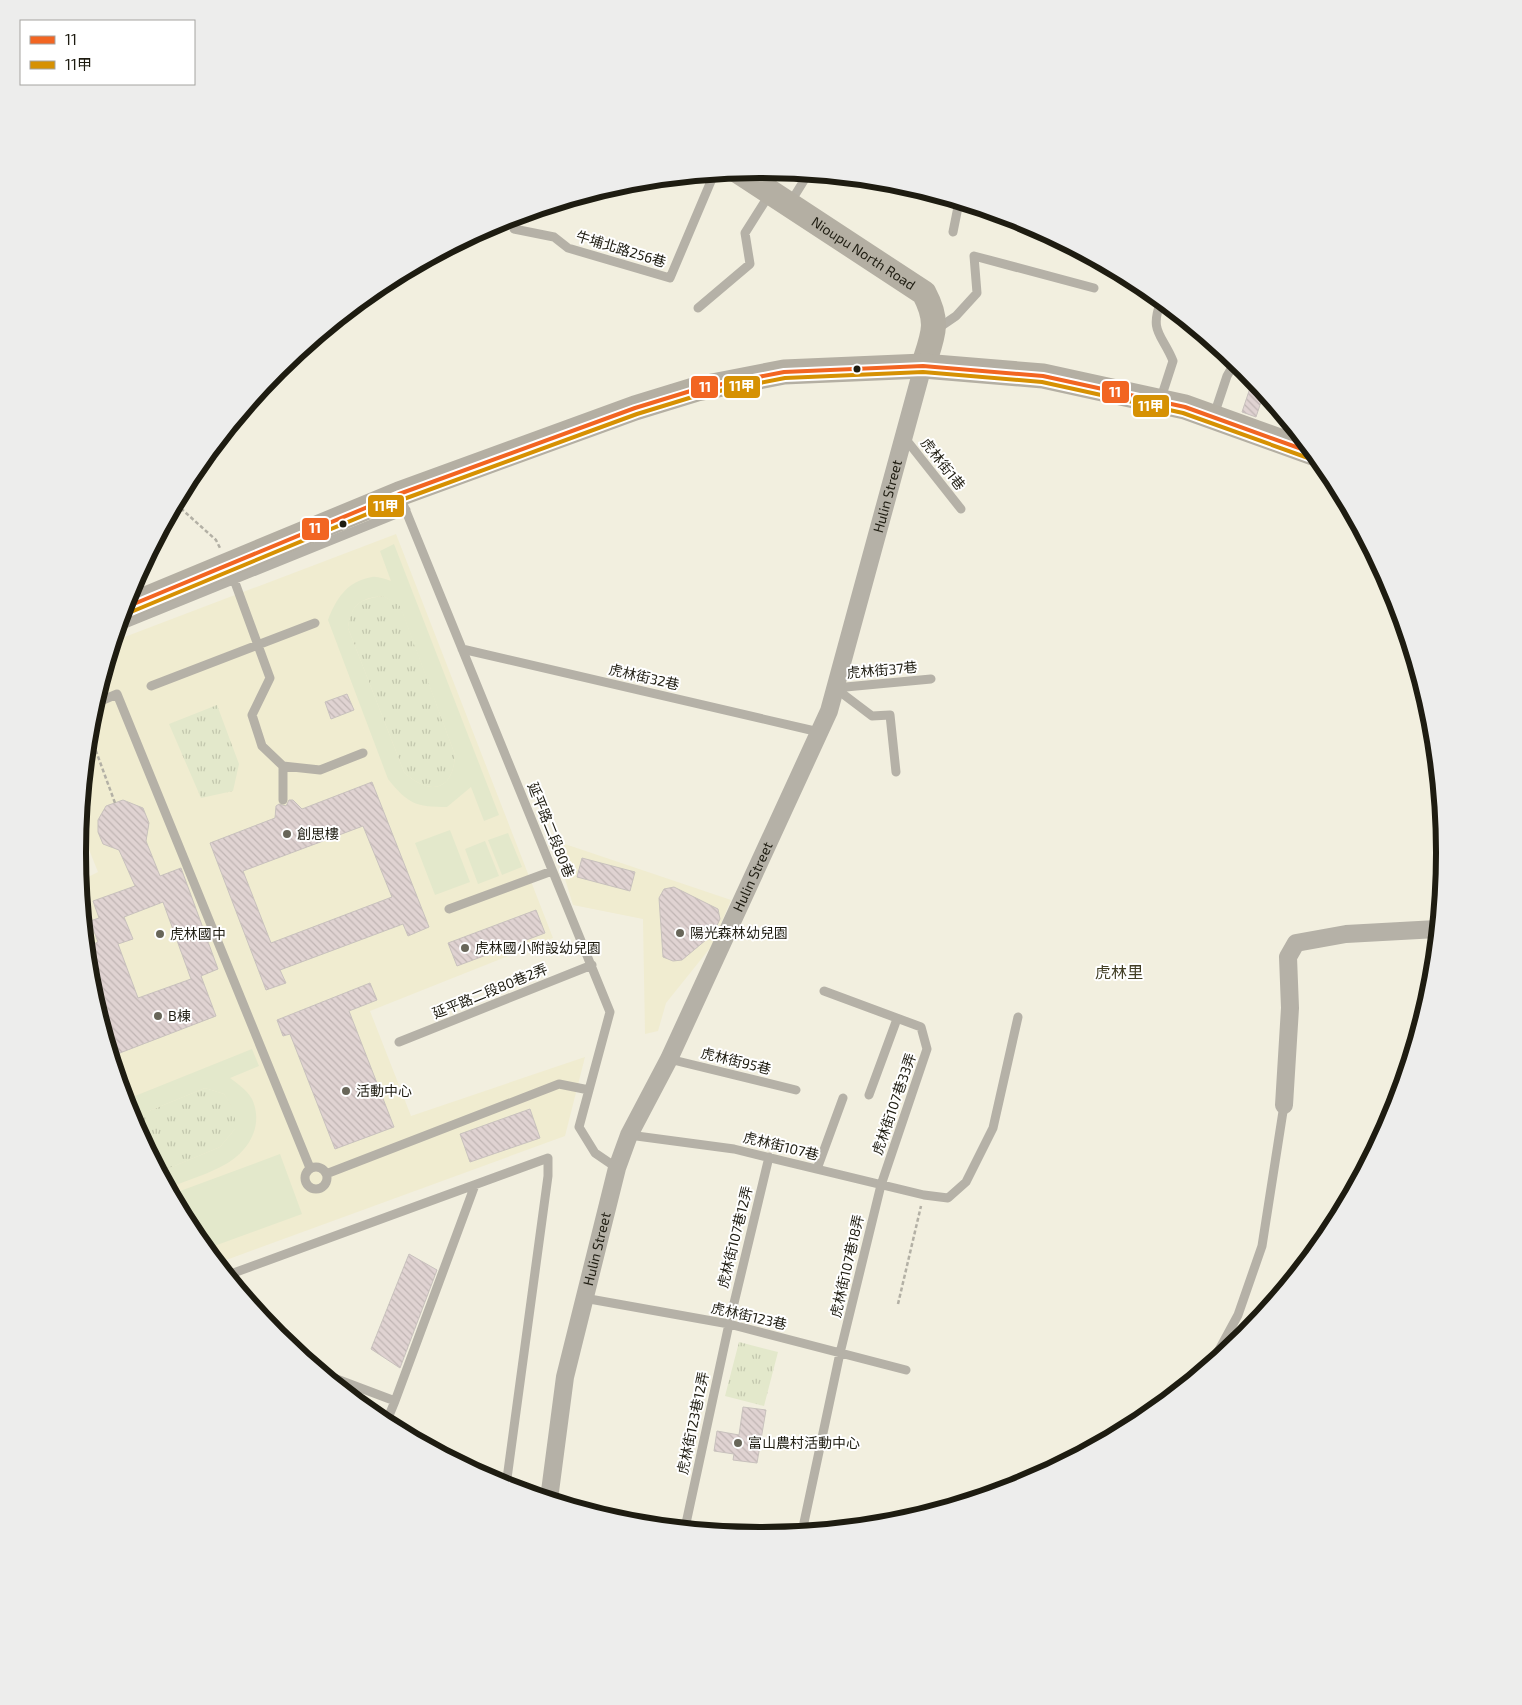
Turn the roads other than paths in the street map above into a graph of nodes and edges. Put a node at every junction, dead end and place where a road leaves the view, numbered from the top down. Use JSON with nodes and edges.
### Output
{"nodes":[{"id":1,"x":749,"y":178,"type":"edge"},
{"id":2,"x":802,"y":179,"type":"edge"},
{"id":3,"x":712,"y":180,"type":"edge"},
{"id":4,"x":780,"y":198,"type":"junction"},
{"id":5,"x":958,"y":208,"type":"edge"},
{"id":6,"x":514,"y":229,"type":"dead end"},
{"id":7,"x":953,"y":232,"type":"dead end"},
{"id":8,"x":1094,"y":288,"type":"dead end"},
{"id":9,"x":1159,"y":307,"type":"edge"},
{"id":10,"x":698,"y":308,"type":"dead end"},
{"id":11,"x":935,"y":330,"type":"junction"},
{"id":12,"x":923,"y":366,"type":"junction"},
{"id":13,"x":1231,"y":369,"type":"edge"},
{"id":14,"x":1160,"y":401,"type":"junction"},
{"id":15,"x":1213,"y":417,"type":"junction"},
{"id":16,"x":904,"y":436,"type":"junction"},
{"id":17,"x":1301,"y":449,"type":"edge"},
{"id":18,"x":402,"y":502,"type":"junction"},
{"id":19,"x":961,"y":509,"type":"dead end"},
{"id":20,"x":231,"y":573,"type":"junction"},
{"id":21,"x":134,"y":605,"type":"edge"},
{"id":22,"x":127,"y":623,"type":"edge"},
{"id":23,"x":315,"y":623,"type":"dead end"},
{"id":24,"x":258,"y":646,"type":"junction"},
{"id":25,"x":462,"y":649,"type":"junction"},
{"id":26,"x":931,"y":679,"type":"dead end"},
{"id":27,"x":151,"y":686,"type":"dead end"},
{"id":28,"x":835,"y":688,"type":"junction"},
{"id":29,"x":104,"y":700,"type":"edge"},
{"id":30,"x":819,"y":732,"type":"junction"},
{"id":31,"x":363,"y":753,"type":"dead end"},
{"id":32,"x":284,"y":766,"type":"junction"},
{"id":33,"x":896,"y":772,"type":"dead end"},
{"id":34,"x":283,"y":800,"type":"dead end"},
{"id":35,"x":552,"y":871,"type":"junction"},
{"id":36,"x":449,"y":909,"type":"dead end"},
{"id":37,"x":1431,"y":929,"type":"edge"},
{"id":38,"x":592,"y":966,"type":"junction"},
{"id":39,"x":824,"y":991,"type":"dead end"},
{"id":40,"x":1018,"y":1017,"type":"dead end"},
{"id":41,"x":897,"y":1019,"type":"junction"},
{"id":42,"x":399,"y":1042,"type":"dead end"},
{"id":43,"x":669,"y":1059,"type":"junction"},
{"id":44,"x":589,"y":1090,"type":"junction"},
{"id":45,"x":796,"y":1090,"type":"dead end"},
{"id":46,"x":869,"y":1095,"type":"dead end"},
{"id":47,"x":843,"y":1098,"type":"dead end"},
{"id":48,"x":1284,"y":1105,"type":"joint"},
{"id":49,"x":629,"y":1135,"type":"junction"},
{"id":50,"x":769,"y":1158,"type":"junction"},
{"id":51,"x":310,"y":1168,"type":"junction"},
{"id":52,"x":617,"y":1168,"type":"junction"},
{"id":53,"x":818,"y":1169,"type":"junction"},
{"id":54,"x":326,"y":1174,"type":"junction"},
{"id":55,"x":475,"y":1185,"type":"junction"},
{"id":56,"x":881,"y":1185,"type":"junction"},
{"id":57,"x":234,"y":1273,"type":"edge"},
{"id":58,"x":584,"y":1298,"type":"junction"},
{"id":59,"x":728,"y":1324,"type":"junction"},
{"id":60,"x":1221,"y":1346,"type":"edge"},
{"id":61,"x":840,"y":1353,"type":"junction"},
{"id":62,"x":906,"y":1370,"type":"dead end"},
{"id":63,"x":341,"y":1380,"type":"edge"},
{"id":64,"x":395,"y":1400,"type":"junction"},
{"id":65,"x":389,"y":1416,"type":"edge"},
{"id":66,"x":507,"y":1478,"type":"edge"},
{"id":67,"x":550,"y":1493,"type":"edge"},
{"id":68,"x":686,"y":1522,"type":"edge"},
{"id":69,"x":803,"y":1526,"type":"edge"}],
"edges":[{"from":1,"to":4,"type":"street","name":"Nioupu North Road"},
{"from":2,"to":4,"type":"lane"},
{"from":3,"to":6,"type":"lane","name":"牛埔北路256巷"},
{"from":4,"to":10,"type":"lane"},
{"from":4,"to":11,"type":"street","name":"Nioupu North Road"},
{"from":5,"to":7,"type":"lane"},
{"from":8,"to":11,"type":"lane"},
{"from":9,"to":14,"type":"lane"},
{"from":11,"to":12,"type":"street","name":"Nioupu North Road"},
{"from":12,"to":14,"type":"street"},
{"from":12,"to":16,"type":"street","name":"Hulin Street"},
{"from":12,"to":18,"type":"street"},
{"from":13,"to":15,"type":"lane"},
{"from":14,"to":15,"type":"street"},
{"from":15,"to":17,"type":"street"},
{"from":16,"to":19,"type":"lane","name":"虎林街1巷"},
{"from":16,"to":28,"type":"street","name":"Hulin Street"},
{"from":18,"to":20,"type":"street"},
{"from":18,"to":25,"type":"lane","name":"延平路二段80巷"},
{"from":20,"to":21,"type":"street"},
{"from":20,"to":22,"type":"lane"},
{"from":20,"to":24,"type":"lane"},
{"from":23,"to":24,"type":"lane"},
{"from":24,"to":27,"type":"lane"},
{"from":24,"to":32,"type":"lane"},
{"from":25,"to":30,"type":"lane","name":"虎林街32巷"},
{"from":25,"to":35,"type":"lane","name":"延平路二段80巷"},
{"from":26,"to":28,"type":"lane","name":"虎林街37巷"},
{"from":28,"to":30,"type":"street","name":"Hulin Street"},
{"from":28,"to":33,"type":"lane"},
{"from":29,"to":51,"type":"lane"},
{"from":30,"to":43,"type":"street","name":"Hulin Street"},
{"from":31,"to":32,"type":"lane"},
{"from":32,"to":34,"type":"lane"},
{"from":35,"to":36,"type":"lane"},
{"from":35,"to":38,"type":"lane","name":"延平路二段80巷"},
{"from":37,"to":48,"type":"street"},
{"from":38,"to":42,"type":"lane","name":"延平路二段80巷2弄"},
{"from":38,"to":44,"type":"lane","name":"延平路二段80巷"},
{"from":39,"to":41,"type":"lane","name":"虎林街107巷33弄"},
{"from":40,"to":56,"type":"lane","name":"虎林街107巷"},
{"from":41,"to":46,"type":"lane","name":"虎林街107巷33弄"},
{"from":41,"to":56,"type":"lane","name":"虎林街107巷33弄"},
{"from":43,"to":45,"type":"lane","name":"虎林街95巷"},
{"from":43,"to":49,"type":"street","name":"Hulin Street"},
{"from":44,"to":52,"type":"lane","name":"延平路二段80巷"},
{"from":44,"to":54,"type":"lane"},
{"from":47,"to":53,"type":"lane"},
{"from":48,"to":60,"type":"lane"},
{"from":49,"to":50,"type":"lane","name":"虎林街107巷"},
{"from":49,"to":52,"type":"street","name":"Hulin Street"},
{"from":50,"to":53,"type":"lane","name":"虎林街107巷"},
{"from":50,"to":59,"type":"lane","name":"虎林街107巷12弄"},
{"from":51,"to":54,"type":"lane"},
{"from":51,"to":54,"type":"lane"},
{"from":52,"to":58,"type":"street","name":"Hulin Street"},
{"from":53,"to":56,"type":"lane","name":"虎林街107巷"},
{"from":55,"to":57,"type":"lane"},
{"from":55,"to":64,"type":"lane"},
{"from":55,"to":66,"type":"lane"},
{"from":56,"to":61,"type":"lane","name":"虎林街107巷18弄"},
{"from":58,"to":59,"type":"lane","name":"虎林街123巷"},
{"from":58,"to":67,"type":"street","name":"Hulin Street"},
{"from":59,"to":61,"type":"lane","name":"虎林街123巷"},
{"from":59,"to":68,"type":"lane","name":"虎林街123巷12弄"},
{"from":61,"to":62,"type":"lane","name":"虎林街123巷"},
{"from":61,"to":69,"type":"lane","name":"虎林街107巷18弄"},
{"from":63,"to":64,"type":"lane"},
{"from":64,"to":65,"type":"lane"}]}
